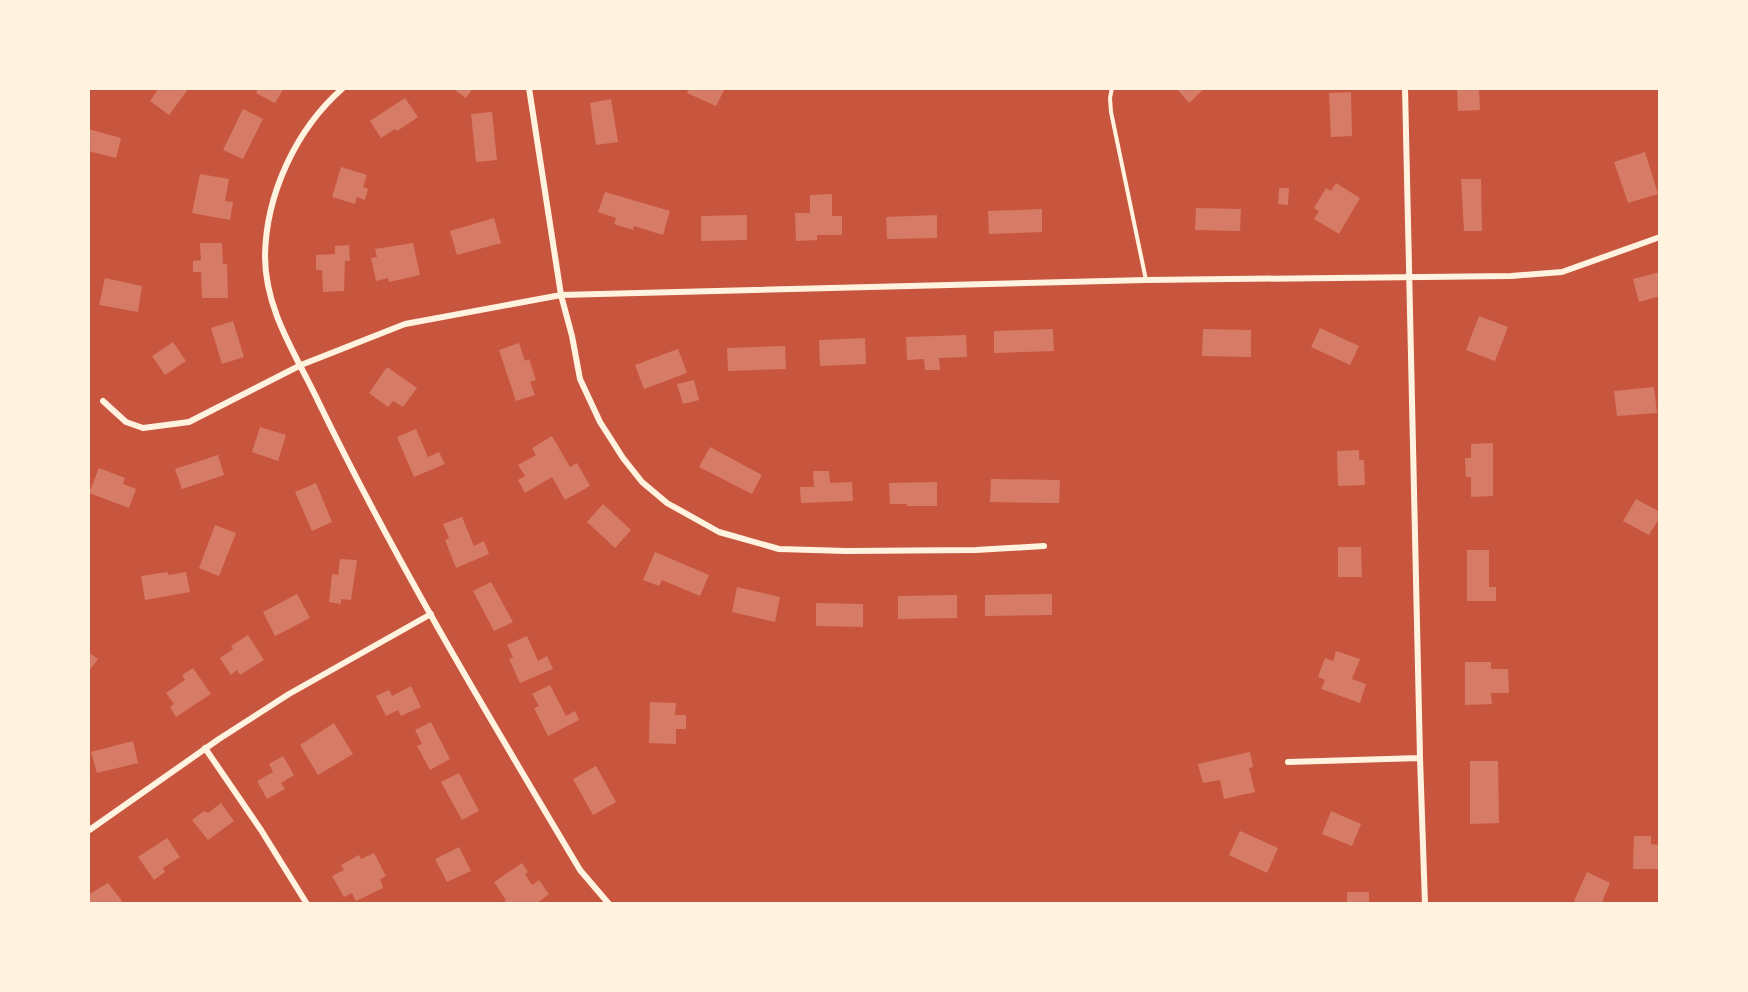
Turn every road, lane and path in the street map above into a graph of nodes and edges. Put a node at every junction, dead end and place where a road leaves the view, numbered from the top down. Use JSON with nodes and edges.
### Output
{"nodes":[{"id":1,"x":343,"y":88,"type":"edge"},
{"id":2,"x":529,"y":88,"type":"edge"},
{"id":3,"x":1112,"y":88,"type":"edge"},
{"id":4,"x":1405,"y":88,"type":"edge"},
{"id":5,"x":1659,"y":237,"type":"edge"},
{"id":6,"x":1408,"y":277,"type":"junction"},
{"id":7,"x":1146,"y":279,"type":"junction"},
{"id":8,"x":561,"y":295,"type":"junction"},
{"id":9,"x":301,"y":365,"type":"junction"},
{"id":10,"x":103,"y":400,"type":"dead end"},
{"id":11,"x":1044,"y":546,"type":"dead end"},
{"id":12,"x":431,"y":614,"type":"junction"},
{"id":13,"x":206,"y":748,"type":"junction"},
{"id":14,"x":1419,"y":758,"type":"junction"},
{"id":15,"x":1287,"y":762,"type":"dead end"},
{"id":16,"x":89,"y":830,"type":"edge"},
{"id":17,"x":308,"y":903,"type":"edge"},
{"id":18,"x":609,"y":903,"type":"edge"},
{"id":19,"x":1425,"y":903,"type":"edge"}],
"edges":[{"from":1,"to":9,"type":"street"},
{"from":2,"to":8,"type":"street"},
{"from":3,"to":7,"type":"lane"},
{"from":4,"to":6,"type":"street"},
{"from":5,"to":6,"type":"street"},
{"from":6,"to":7,"type":"street"},
{"from":6,"to":14,"type":"street"},
{"from":7,"to":8,"type":"street"},
{"from":8,"to":9,"type":"street"},
{"from":8,"to":11,"type":"street"},
{"from":9,"to":10,"type":"street"},
{"from":9,"to":12,"type":"street"},
{"from":12,"to":13,"type":"street"},
{"from":12,"to":18,"type":"street"},
{"from":13,"to":16,"type":"street"},
{"from":13,"to":17,"type":"street"},
{"from":14,"to":15,"type":"street"},
{"from":14,"to":19,"type":"street"}]}
